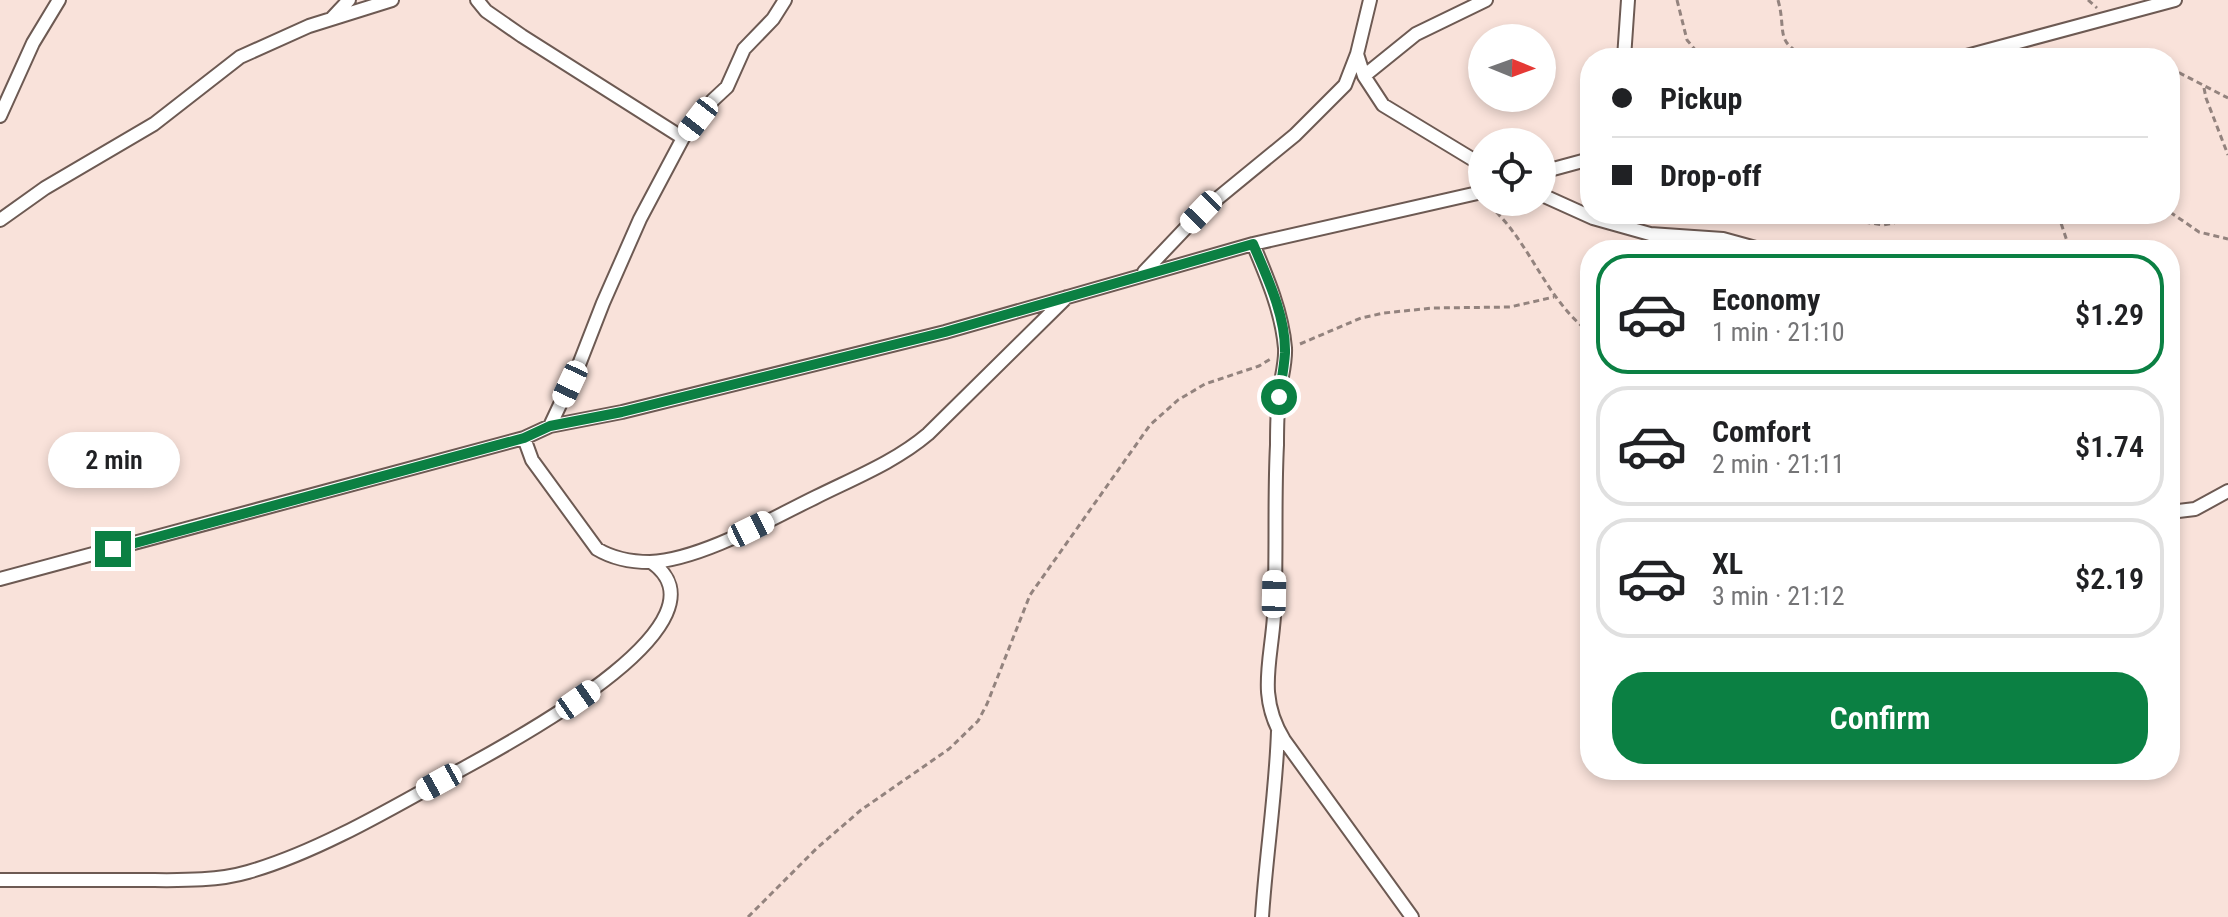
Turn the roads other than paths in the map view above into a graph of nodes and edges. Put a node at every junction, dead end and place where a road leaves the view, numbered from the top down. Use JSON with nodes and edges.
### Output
{"nodes":[{"id":1,"x":59,"y":0,"type":"edge"},
{"id":2,"x":349,"y":0,"type":"edge"},
{"id":3,"x":392,"y":0,"type":"edge"},
{"id":4,"x":477,"y":0,"type":"edge"},
{"id":5,"x":785,"y":0,"type":"edge"},
{"id":6,"x":1370,"y":0,"type":"edge"},
{"id":7,"x":1486,"y":0,"type":"edge"},
{"id":8,"x":1628,"y":0,"type":"edge"},
{"id":9,"x":2175,"y":0,"type":"edge"},
{"id":10,"x":332,"y":18,"type":"junction"},
{"id":11,"x":1625,"y":48,"type":"edge"},
{"id":12,"x":1996,"y":48,"type":"edge"},
{"id":13,"x":1357,"y":54,"type":"junction"},
{"id":14,"x":1364,"y":76,"type":"junction"},
{"id":15,"x":0,"y":116,"type":"edge"},
{"id":16,"x":683,"y":138,"type":"junction"},
{"id":17,"x":1468,"y":157,"type":"edge"},
{"id":18,"x":1580,"y":162,"type":"edge"},
{"id":19,"x":1556,"y":168,"type":"edge"},
{"id":20,"x":1468,"y":195,"type":"edge"},
{"id":21,"x":1556,"y":201,"type":"edge"},
{"id":22,"x":1580,"y":212,"type":"edge"},
{"id":23,"x":0,"y":220,"type":"edge"},
{"id":24,"x":1614,"y":224,"type":"edge"},
{"id":25,"x":1727,"y":240,"type":"edge"},
{"id":26,"x":1253,"y":244,"type":"junction"},
{"id":27,"x":1142,"y":274,"type":"junction"},
{"id":28,"x":1070,"y":294,"type":"junction"},
{"id":29,"x":550,"y":426,"type":"junction"},
{"id":30,"x":524,"y":438,"type":"junction"},
{"id":31,"x":2228,"y":491,"type":"edge"},
{"id":32,"x":2180,"y":511,"type":"edge"},
{"id":33,"x":651,"y":562,"type":"junction"},
{"id":34,"x":0,"y":579,"type":"edge"},
{"id":35,"x":1278,"y":731,"type":"junction"},
{"id":36,"x":0,"y":880,"type":"edge"},
{"id":37,"x":1262,"y":917,"type":"edge"},
{"id":38,"x":1412,"y":917,"type":"edge"}],
"edges":[{"from":1,"to":15,"type":"street"},
{"from":2,"to":10,"type":"street"},
{"from":3,"to":10,"type":"street"},
{"from":4,"to":16,"type":"street"},
{"from":5,"to":16,"type":"street"},
{"from":6,"to":13,"type":"street"},
{"from":7,"to":14,"type":"street"},
{"from":8,"to":11,"type":"street"},
{"from":9,"to":12,"type":"street"},
{"from":10,"to":23,"type":"street"},
{"from":13,"to":14,"type":"street"},
{"from":13,"to":27,"type":"street"},
{"from":14,"to":17,"type":"street"},
{"from":16,"to":29,"type":"street"},
{"from":18,"to":19,"type":"street"},
{"from":20,"to":26,"type":"street"},
{"from":21,"to":22,"type":"street"},
{"from":24,"to":25,"type":"street"},
{"from":26,"to":27,"type":"street"},
{"from":26,"to":35,"type":"street"},
{"from":27,"to":28,"type":"street"},
{"from":28,"to":29,"type":"street"},
{"from":28,"to":33,"type":"street"},
{"from":29,"to":30,"type":"street"},
{"from":30,"to":33,"type":"street"},
{"from":30,"to":34,"type":"street"},
{"from":31,"to":32,"type":"street"},
{"from":33,"to":36,"type":"street"},
{"from":35,"to":37,"type":"street"},
{"from":35,"to":38,"type":"street"}]}
